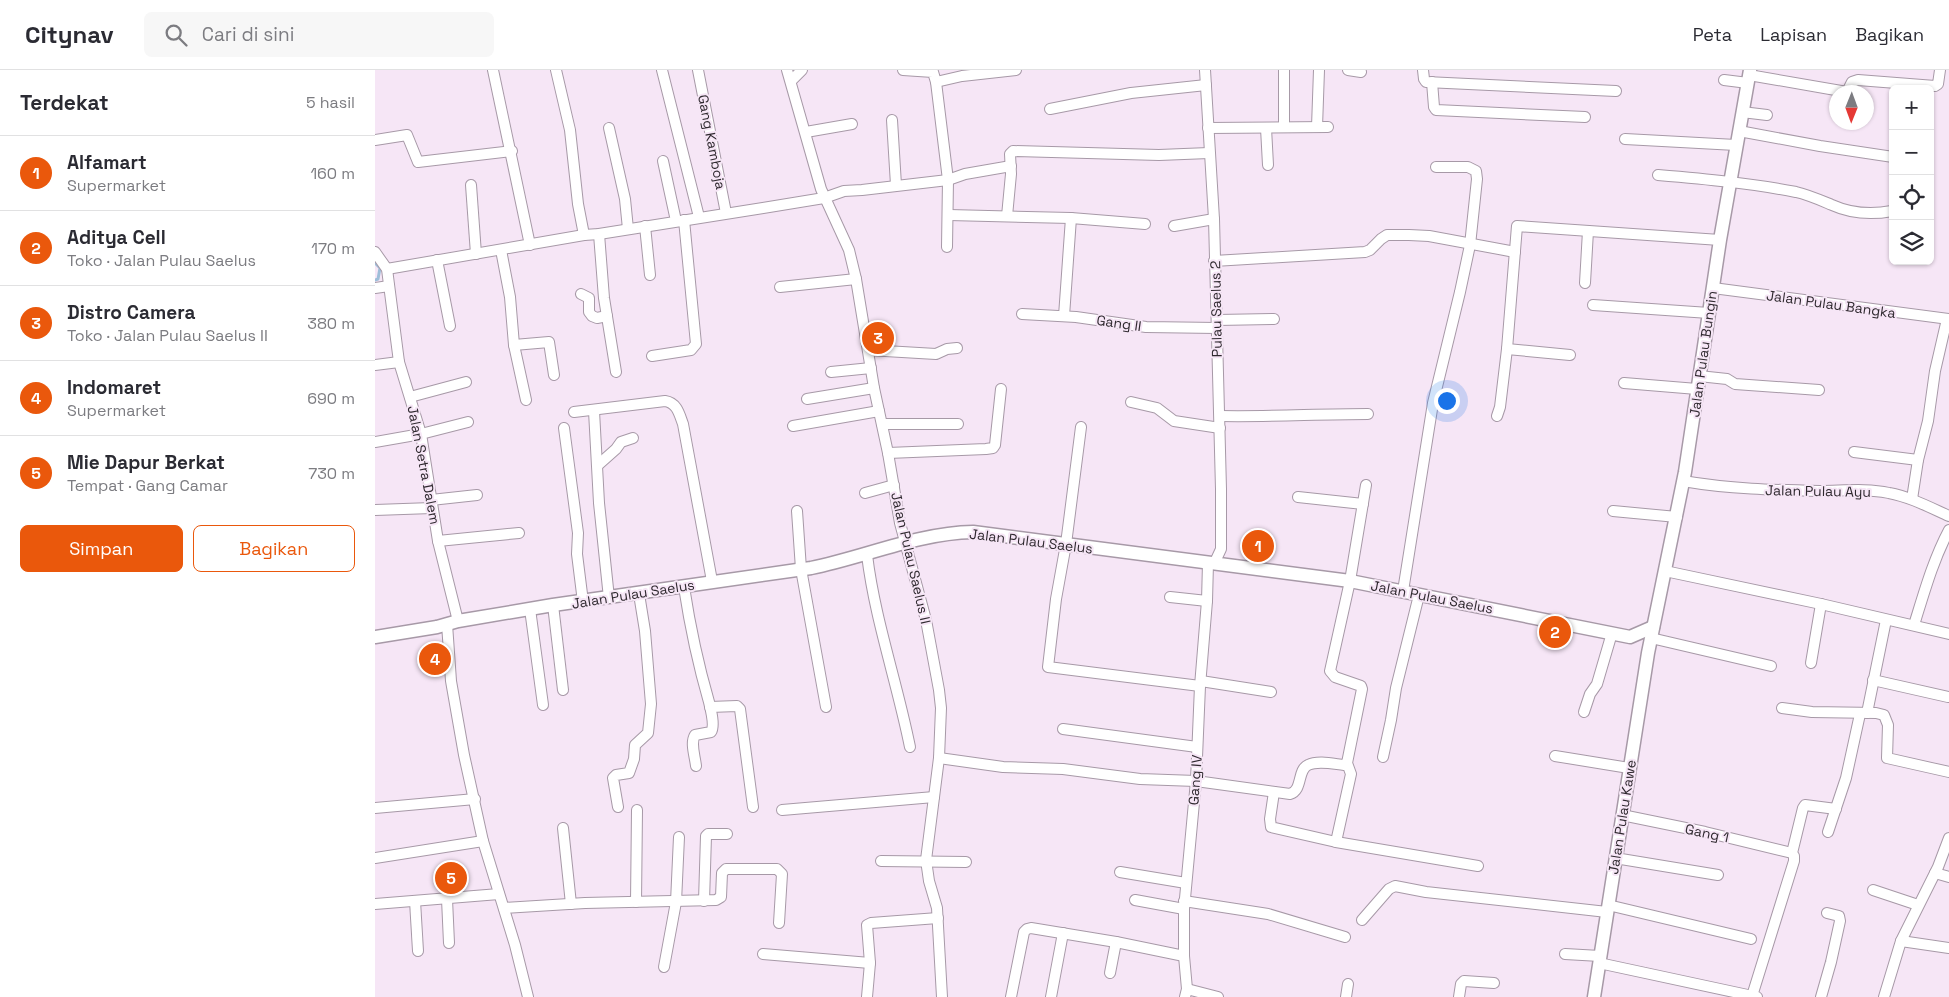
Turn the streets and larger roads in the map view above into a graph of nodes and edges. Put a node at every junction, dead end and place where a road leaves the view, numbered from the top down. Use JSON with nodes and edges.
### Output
{"nodes":[{"id":1,"x":493,"y":70,"type":"edge"},
{"id":2,"x":556,"y":70,"type":"edge"},
{"id":3,"x":663,"y":70,"type":"edge"},
{"id":4,"x":698,"y":70,"type":"edge"},
{"id":5,"x":787,"y":70,"type":"edge"},
{"id":6,"x":802,"y":70,"type":"edge"},
{"id":7,"x":903,"y":70,"type":"edge"},
{"id":8,"x":1010,"y":70,"type":"edge"},
{"id":9,"x":1205,"y":70,"type":"edge"},
{"id":10,"x":1284,"y":70,"type":"edge"},
{"id":11,"x":1319,"y":70,"type":"edge"},
{"id":12,"x":1348,"y":70,"type":"edge"},
{"id":13,"x":1423,"y":70,"type":"edge"},
{"id":14,"x":1940,"y":70,"type":"edge"},
{"id":15,"x":1361,"y":72,"type":"dead end"},
{"id":16,"x":1749,"y":76,"type":"edge"},
{"id":17,"x":1724,"y":80,"type":"dead end"},
{"id":18,"x":791,"y":81,"type":"junction"},
{"id":19,"x":936,"y":82,"type":"junction"},
{"id":20,"x":1432,"y":82,"type":"junction"},
{"id":21,"x":1206,"y":85,"type":"junction"},
{"id":22,"x":1616,"y":91,"type":"dead end"},
{"id":23,"x":1051,"y":109,"type":"dead end"},
{"id":24,"x":1742,"y":112,"type":"junction"},
{"id":25,"x":1767,"y":115,"type":"dead end"},
{"id":26,"x":1585,"y":117,"type":"dead end"},
{"id":27,"x":892,"y":120,"type":"dead end"},
{"id":28,"x":852,"y":124,"type":"dead end"},
{"id":29,"x":1284,"y":127,"type":"junction"},
{"id":30,"x":609,"y":128,"type":"dead end"},
{"id":31,"x":1208,"y":128,"type":"junction"},
{"id":32,"x":1266,"y":128,"type":"junction"},
{"id":33,"x":1317,"y":128,"type":"junction"},
{"id":34,"x":1328,"y":128,"type":"dead end"},
{"id":35,"x":1739,"y":131,"type":"junction"},
{"id":36,"x":805,"y":132,"type":"junction"},
{"id":37,"x":1625,"y":139,"type":"dead end"},
{"id":38,"x":375,"y":140,"type":"edge"},
{"id":39,"x":1736,"y":145,"type":"junction"},
{"id":40,"x":511,"y":151,"type":"junction"},
{"id":41,"x":1209,"y":153,"type":"junction"},
{"id":42,"x":1889,"y":155,"type":"edge"},
{"id":43,"x":663,"y":162,"type":"dead end"},
{"id":44,"x":1268,"y":165,"type":"dead end"},
{"id":45,"x":1011,"y":166,"type":"junction"},
{"id":46,"x":1436,"y":167,"type":"dead end"},
{"id":47,"x":1658,"y":175,"type":"dead end"},
{"id":48,"x":948,"y":180,"type":"junction"},
{"id":49,"x":1731,"y":181,"type":"junction"},
{"id":50,"x":471,"y":184,"type":"dead end"},
{"id":51,"x":896,"y":185,"type":"junction"},
{"id":52,"x":824,"y":198,"type":"junction"},
{"id":53,"x":1889,"y":212,"type":"edge"},
{"id":54,"x":726,"y":213,"type":"junction"},
{"id":55,"x":949,"y":215,"type":"junction"},
{"id":56,"x":1007,"y":216,"type":"junction"},
{"id":57,"x":699,"y":217,"type":"junction"},
{"id":58,"x":1071,"y":218,"type":"junction"},
{"id":59,"x":1214,"y":219,"type":"junction"},
{"id":60,"x":680,"y":221,"type":"junction"},
{"id":61,"x":1145,"y":224,"type":"dead end"},
{"id":62,"x":645,"y":226,"type":"junction"},
{"id":63,"x":1174,"y":226,"type":"dead end"},
{"id":64,"x":628,"y":229,"type":"junction"},
{"id":65,"x":1588,"y":231,"type":"junction"},
{"id":66,"x":599,"y":234,"type":"junction"},
{"id":67,"x":584,"y":235,"type":"junction"},
{"id":68,"x":1720,"y":240,"type":"junction"},
{"id":69,"x":530,"y":245,"type":"junction"},
{"id":70,"x":1470,"y":245,"type":"junction"},
{"id":71,"x":947,"y":247,"type":"dead end"},
{"id":72,"x":501,"y":250,"type":"junction"},
{"id":73,"x":375,"y":252,"type":"edge"},
{"id":74,"x":1515,"y":252,"type":"junction"},
{"id":75,"x":476,"y":254,"type":"junction"},
{"id":76,"x":437,"y":260,"type":"junction"},
{"id":77,"x":1215,"y":261,"type":"junction"},
{"id":78,"x":387,"y":269,"type":"junction"},
{"id":79,"x":650,"y":276,"type":"dead end"},
{"id":80,"x":856,"y":279,"type":"junction"},
{"id":81,"x":1585,"y":283,"type":"dead end"},
{"id":82,"x":389,"y":286,"type":"junction"},
{"id":83,"x":780,"y":287,"type":"dead end"},
{"id":84,"x":375,"y":288,"type":"edge"},
{"id":85,"x":1713,"y":288,"type":"junction"},
{"id":86,"x":581,"y":294,"type":"dead end"},
{"id":87,"x":1593,"y":305,"type":"dead end"},
{"id":88,"x":1709,"y":312,"type":"junction"},
{"id":89,"x":1022,"y":314,"type":"dead end"},
{"id":90,"x":607,"y":316,"type":"junction"},
{"id":91,"x":1064,"y":316,"type":"junction"},
{"id":92,"x":1274,"y":319,"type":"dead end"},
{"id":93,"x":1948,"y":319,"type":"edge"},
{"id":94,"x":1217,"y":324,"type":"junction"},
{"id":95,"x":450,"y":326,"type":"dead end"},
{"id":96,"x":515,"y":345,"type":"junction"},
{"id":97,"x":957,"y":348,"type":"dead end"},
{"id":98,"x":1507,"y":349,"type":"junction"},
{"id":99,"x":868,"y":350,"type":"junction"},
{"id":100,"x":1569,"y":355,"type":"dead end"},
{"id":101,"x":652,"y":356,"type":"dead end"},
{"id":102,"x":399,"y":362,"type":"junction"},
{"id":103,"x":375,"y":365,"type":"edge"},
{"id":104,"x":871,"y":368,"type":"junction"},
{"id":105,"x":616,"y":372,"type":"dead end"},
{"id":106,"x":831,"y":372,"type":"dead end"},
{"id":107,"x":554,"y":374,"type":"dead end"},
{"id":108,"x":466,"y":382,"type":"dead end"},
{"id":109,"x":1624,"y":383,"type":"dead end"},
{"id":110,"x":1698,"y":383,"type":"junction"},
{"id":111,"x":874,"y":388,"type":"junction"},
{"id":112,"x":1001,"y":389,"type":"dead end"},
{"id":113,"x":1819,"y":390,"type":"dead end"},
{"id":114,"x":410,"y":397,"type":"junction"},
{"id":115,"x":807,"y":399,"type":"dead end"},
{"id":116,"x":526,"y":400,"type":"dead end"},
{"id":117,"x":1131,"y":402,"type":"dead end"},
{"id":118,"x":594,"y":411,"type":"junction"},
{"id":119,"x":879,"y":411,"type":"junction"},
{"id":120,"x":574,"y":412,"type":"dead end"},
{"id":121,"x":1367,"y":414,"type":"dead end"},
{"id":122,"x":1220,"y":416,"type":"junction"},
{"id":123,"x":1497,"y":416,"type":"dead end"},
{"id":124,"x":467,"y":422,"type":"dead end"},
{"id":125,"x":882,"y":424,"type":"junction"},
{"id":126,"x":958,"y":424,"type":"dead end"},
{"id":127,"x":793,"y":426,"type":"dead end"},
{"id":128,"x":1081,"y":427,"type":"dead end"},
{"id":129,"x":564,"y":428,"type":"dead end"},
{"id":130,"x":1219,"y":428,"type":"junction"},
{"id":131,"x":421,"y":434,"type":"junction"},
{"id":132,"x":633,"y":438,"type":"dead end"},
{"id":133,"x":375,"y":442,"type":"edge"},
{"id":134,"x":888,"y":452,"type":"junction"},
{"id":135,"x":1854,"y":452,"type":"dead end"},
{"id":136,"x":1918,"y":460,"type":"junction"},
{"id":137,"x":598,"y":465,"type":"junction"},
{"id":138,"x":1683,"y":482,"type":"junction"},
{"id":139,"x":894,"y":485,"type":"junction"},
{"id":140,"x":1366,"y":485,"type":"dead end"},
{"id":141,"x":865,"y":493,"type":"dead end"},
{"id":142,"x":477,"y":495,"type":"dead end"},
{"id":143,"x":1298,"y":498,"type":"dead end"},
{"id":144,"x":1912,"y":499,"type":"junction"},
{"id":145,"x":432,"y":504,"type":"junction"},
{"id":146,"x":1363,"y":504,"type":"junction"},
{"id":147,"x":375,"y":510,"type":"edge"},
{"id":148,"x":797,"y":511,"type":"dead end"},
{"id":149,"x":1613,"y":511,"type":"dead end"},
{"id":150,"x":1949,"y":516,"type":"edge"},
{"id":151,"x":1677,"y":517,"type":"junction"},
{"id":152,"x":1949,"y":530,"type":"edge"},
{"id":153,"x":519,"y":533,"type":"dead end"},
{"id":154,"x":438,"y":541,"type":"junction"},
{"id":155,"x":906,"y":543,"type":"junction"},
{"id":156,"x":1066,"y":544,"type":"junction"},
{"id":157,"x":1221,"y":549,"type":"junction"},
{"id":158,"x":867,"y":555,"type":"junction"},
{"id":159,"x":1211,"y":564,"type":"junction"},
{"id":160,"x":1230,"y":566,"type":"junction"},
{"id":161,"x":801,"y":569,"type":"junction"},
{"id":162,"x":1665,"y":571,"type":"junction"},
{"id":163,"x":712,"y":581,"type":"junction"},
{"id":164,"x":1350,"y":581,"type":"junction"},
{"id":165,"x":684,"y":587,"type":"junction"},
{"id":166,"x":1403,"y":591,"type":"junction"},
{"id":167,"x":639,"y":594,"type":"junction"},
{"id":168,"x":1419,"y":595,"type":"junction"},
{"id":169,"x":1169,"y":597,"type":"dead end"},
{"id":170,"x":609,"y":598,"type":"junction"},
{"id":171,"x":1207,"y":601,"type":"junction"},
{"id":172,"x":583,"y":602,"type":"junction"},
{"id":173,"x":1821,"y":604,"type":"junction"},
{"id":174,"x":553,"y":605,"type":"junction"},
{"id":175,"x":530,"y":609,"type":"junction"},
{"id":176,"x":1886,"y":620,"type":"junction"},
{"id":177,"x":452,"y":623,"type":"junction"},
{"id":178,"x":1914,"y":625,"type":"junction"},
{"id":179,"x":1652,"y":632,"type":"junction"},
{"id":180,"x":1611,"y":633,"type":"junction"},
{"id":181,"x":1949,"y":634,"type":"edge"},
{"id":182,"x":1630,"y":636,"type":"junction"},
{"id":183,"x":375,"y":637,"type":"edge"},
{"id":184,"x":1648,"y":653,"type":"junction"},
{"id":185,"x":1811,"y":663,"type":"dead end"},
{"id":186,"x":1771,"y":666,"type":"dead end"},
{"id":187,"x":1873,"y":680,"type":"junction"},
{"id":188,"x":1200,"y":683,"type":"junction"},
{"id":189,"x":563,"y":690,"type":"dead end"},
{"id":190,"x":1271,"y":692,"type":"dead end"},
{"id":191,"x":1947,"y":697,"type":"dead end"},
{"id":192,"x":543,"y":705,"type":"dead end"},
{"id":193,"x":710,"y":707,"type":"junction"},
{"id":194,"x":826,"y":707,"type":"dead end"},
{"id":195,"x":1782,"y":708,"type":"dead end"},
{"id":196,"x":1584,"y":712,"type":"dead end"},
{"id":197,"x":1863,"y":713,"type":"junction"},
{"id":198,"x":1063,"y":729,"type":"dead end"},
{"id":199,"x":910,"y":747,"type":"dead end"},
{"id":200,"x":1197,"y":747,"type":"junction"},
{"id":201,"x":1555,"y":756,"type":"dead end"},
{"id":202,"x":939,"y":758,"type":"junction"},
{"id":203,"x":1383,"y":758,"type":"dead end"},
{"id":204,"x":1347,"y":763,"type":"junction"},
{"id":205,"x":696,"y":766,"type":"dead end"},
{"id":206,"x":1629,"y":768,"type":"junction"},
{"id":207,"x":1949,"y":771,"type":"edge"},
{"id":208,"x":1196,"y":781,"type":"junction"},
{"id":209,"x":1274,"y":792,"type":"junction"},
{"id":210,"x":933,"y":797,"type":"junction"},
{"id":211,"x":475,"y":800,"type":"junction"},
{"id":212,"x":618,"y":807,"type":"dead end"},
{"id":213,"x":753,"y":807,"type":"dead end"},
{"id":214,"x":375,"y":808,"type":"edge"},
{"id":215,"x":1836,"y":809,"type":"junction"},
{"id":216,"x":637,"y":810,"type":"dead end"},
{"id":217,"x":782,"y":810,"type":"dead end"},
{"id":218,"x":1622,"y":816,"type":"junction"},
{"id":219,"x":563,"y":828,"type":"dead end"},
{"id":220,"x":1829,"y":832,"type":"dead end"},
{"id":221,"x":727,"y":834,"type":"dead end"},
{"id":222,"x":679,"y":837,"type":"dead end"},
{"id":223,"x":1949,"y":838,"type":"edge"},
{"id":224,"x":483,"y":841,"type":"junction"},
{"id":225,"x":1336,"y":842,"type":"junction"},
{"id":226,"x":1792,"y":853,"type":"junction"},
{"id":227,"x":375,"y":858,"type":"edge"},
{"id":228,"x":1615,"y":858,"type":"junction"},
{"id":229,"x":926,"y":860,"type":"junction"},
{"id":230,"x":881,"y":862,"type":"dead end"},
{"id":231,"x":966,"y":862,"type":"dead end"},
{"id":232,"x":1478,"y":866,"type":"dead end"},
{"id":233,"x":1120,"y":872,"type":"dead end"},
{"id":234,"x":1935,"y":873,"type":"junction"},
{"id":235,"x":1718,"y":875,"type":"dead end"},
{"id":236,"x":1949,"y":877,"type":"edge"},
{"id":237,"x":1186,"y":883,"type":"junction"},
{"id":238,"x":1873,"y":890,"type":"dead end"},
{"id":239,"x":499,"y":894,"type":"junction"},
{"id":240,"x":447,"y":899,"type":"junction"},
{"id":241,"x":1135,"y":900,"type":"dead end"},
{"id":242,"x":415,"y":901,"type":"junction"},
{"id":243,"x":704,"y":901,"type":"junction"},
{"id":244,"x":636,"y":902,"type":"junction"},
{"id":245,"x":676,"y":902,"type":"junction"},
{"id":246,"x":375,"y":904,"type":"edge"},
{"id":247,"x":571,"y":904,"type":"junction"},
{"id":248,"x":1184,"y":905,"type":"junction"},
{"id":249,"x":1918,"y":905,"type":"junction"},
{"id":250,"x":504,"y":908,"type":"junction"},
{"id":251,"x":1607,"y":909,"type":"junction"},
{"id":252,"x":1827,"y":913,"type":"dead end"},
{"id":253,"x":938,"y":918,"type":"junction"},
{"id":254,"x":1361,"y":920,"type":"dead end"},
{"id":255,"x":779,"y":922,"type":"dead end"},
{"id":256,"x":1063,"y":934,"type":"junction"},
{"id":257,"x":1345,"y":937,"type":"dead end"},
{"id":258,"x":1751,"y":939,"type":"dead end"},
{"id":259,"x":1901,"y":941,"type":"junction"},
{"id":260,"x":1116,"y":942,"type":"junction"},
{"id":261,"x":449,"y":943,"type":"dead end"},
{"id":262,"x":1949,"y":948,"type":"edge"},
{"id":263,"x":418,"y":951,"type":"dead end"},
{"id":264,"x":763,"y":954,"type":"dead end"},
{"id":265,"x":1565,"y":954,"type":"dead end"},
{"id":266,"x":1184,"y":956,"type":"junction"},
{"id":267,"x":1599,"y":960,"type":"junction"},
{"id":268,"x":870,"y":963,"type":"junction"},
{"id":269,"x":664,"y":967,"type":"dead end"},
{"id":270,"x":1111,"y":973,"type":"dead end"},
{"id":271,"x":1494,"y":983,"type":"dead end"},
{"id":272,"x":1348,"y":984,"type":"dead end"},
{"id":273,"x":1186,"y":993,"type":"edge"},
{"id":274,"x":1755,"y":996,"type":"edge"},
{"id":275,"x":525,"y":997,"type":"edge"},
{"id":276,"x":867,"y":997,"type":"edge"},
{"id":277,"x":942,"y":997,"type":"edge"},
{"id":278,"x":1011,"y":997,"type":"edge"},
{"id":279,"x":1051,"y":997,"type":"edge"},
{"id":280,"x":1218,"y":997,"type":"edge"},
{"id":281,"x":1345,"y":997,"type":"edge"},
{"id":282,"x":1459,"y":997,"type":"edge"},
{"id":283,"x":1593,"y":997,"type":"edge"},
{"id":284,"x":1821,"y":997,"type":"edge"},
{"id":285,"x":1884,"y":997,"type":"edge"}],
"edges":[{"from":1,"to":40,"type":"street"},
{"from":2,"to":67,"type":"street"},
{"from":3,"to":57,"type":"street"},
{"from":4,"to":54,"type":"street","name":"Gang Kamboja"},
{"from":5,"to":18,"type":"street","name":"Jalan Pulau Saelus II"},
{"from":6,"to":18,"type":"street"},
{"from":7,"to":19,"type":"street"},
{"from":8,"to":19,"type":"street"},
{"from":9,"to":21,"type":"street","name":"Pulau Saelus 2"},
{"from":10,"to":29,"type":"street"},
{"from":11,"to":33,"type":"street"},
{"from":12,"to":15,"type":"street"},
{"from":13,"to":20,"type":"street"},
{"from":14,"to":16,"type":"street"},
{"from":16,"to":17,"type":"street"},
{"from":16,"to":24,"type":"street","name":"Jalan Pulau Bungin"},
{"from":18,"to":36,"type":"street","name":"Jalan Pulau Saelus II"},
{"from":19,"to":48,"type":"street"},
{"from":20,"to":22,"type":"street"},
{"from":20,"to":26,"type":"street"},
{"from":21,"to":23,"type":"street"},
{"from":21,"to":31,"type":"street","name":"Pulau Saelus 2"},
{"from":24,"to":25,"type":"street"},
{"from":24,"to":35,"type":"street","name":"Jalan Pulau Bungin"},
{"from":27,"to":51,"type":"street"},
{"from":28,"to":36,"type":"street"},
{"from":29,"to":32,"type":"street"},
{"from":29,"to":33,"type":"street"},
{"from":30,"to":64,"type":"street"},
{"from":31,"to":32,"type":"street"},
{"from":31,"to":41,"type":"street","name":"Pulau Saelus 2"},
{"from":32,"to":44,"type":"street"},
{"from":33,"to":34,"type":"street"},
{"from":35,"to":39,"type":"street","name":"Jalan Pulau Bungin"},
{"from":35,"to":42,"type":"street"},
{"from":36,"to":52,"type":"street","name":"Jalan Pulau Saelus II"},
{"from":37,"to":39,"type":"street"},
{"from":38,"to":40,"type":"street"},
{"from":39,"to":49,"type":"street","name":"Jalan Pulau Bungin"},
{"from":40,"to":69,"type":"street"},
{"from":41,"to":45,"type":"street"},
{"from":41,"to":59,"type":"street","name":"Pulau Saelus 2"},
{"from":43,"to":60,"type":"street"},
{"from":45,"to":48,"type":"street"},
{"from":45,"to":56,"type":"street"},
{"from":46,"to":70,"type":"street"},
{"from":47,"to":49,"type":"street"},
{"from":48,"to":51,"type":"street"},
{"from":48,"to":55,"type":"street"},
{"from":49,"to":53,"type":"street"},
{"from":49,"to":68,"type":"street","name":"Jalan Pulau Bungin"},
{"from":50,"to":75,"type":"street"},
{"from":51,"to":52,"type":"street"},
{"from":52,"to":54,"type":"street"},
{"from":52,"to":80,"type":"street","name":"Jalan Pulau Saelus II"},
{"from":54,"to":57,"type":"street"},
{"from":55,"to":56,"type":"street"},
{"from":55,"to":71,"type":"street"},
{"from":56,"to":58,"type":"street"},
{"from":57,"to":60,"type":"street"},
{"from":58,"to":61,"type":"street"},
{"from":58,"to":91,"type":"street"},
{"from":59,"to":63,"type":"street"},
{"from":59,"to":77,"type":"street","name":"Pulau Saelus 2"},
{"from":60,"to":62,"type":"street"},
{"from":60,"to":101,"type":"street"},
{"from":62,"to":64,"type":"street"},
{"from":62,"to":79,"type":"street"},
{"from":64,"to":66,"type":"street"},
{"from":65,"to":68,"type":"street"},
{"from":65,"to":74,"type":"street"},
{"from":65,"to":81,"type":"street"},
{"from":66,"to":67,"type":"street"},
{"from":66,"to":90,"type":"street"},
{"from":67,"to":69,"type":"street"},
{"from":68,"to":85,"type":"street","name":"Jalan Pulau Bungin"},
{"from":69,"to":72,"type":"street"},
{"from":70,"to":74,"type":"street"},
{"from":70,"to":77,"type":"street"},
{"from":70,"to":166,"type":"street"},
{"from":72,"to":75,"type":"street"},
{"from":72,"to":96,"type":"street"},
{"from":73,"to":78,"type":"street","name":"Jalan Setra Dalem"},
{"from":74,"to":98,"type":"street"},
{"from":75,"to":76,"type":"street"},
{"from":76,"to":78,"type":"street"},
{"from":76,"to":95,"type":"street"},
{"from":77,"to":94,"type":"street","name":"Pulau Saelus 2"},
{"from":78,"to":82,"type":"street","name":"Jalan Setra Dalem"},
{"from":80,"to":83,"type":"street"},
{"from":80,"to":99,"type":"street","name":"Jalan Pulau Saelus II"},
{"from":82,"to":84,"type":"street"},
{"from":82,"to":102,"type":"street","name":"Jalan Setra Dalem"},
{"from":85,"to":88,"type":"street","name":"Jalan Pulau Bungin"},
{"from":85,"to":93,"type":"street","name":"Jalan Pulau Bangka"},
{"from":86,"to":90,"type":"street"},
{"from":87,"to":88,"type":"street"},
{"from":88,"to":110,"type":"street","name":"Jalan Pulau Bungin"},
{"from":89,"to":91,"type":"street","name":"Gang II"},
{"from":90,"to":105,"type":"street"},
{"from":91,"to":94,"type":"street","name":"Gang II"},
{"from":92,"to":94,"type":"street","name":"Gang II"},
{"from":93,"to":136,"type":"street"},
{"from":94,"to":122,"type":"street","name":"Pulau Saelus 2"},
{"from":96,"to":107,"type":"street"},
{"from":96,"to":116,"type":"street"},
{"from":97,"to":99,"type":"street"},
{"from":98,"to":100,"type":"street"},
{"from":98,"to":123,"type":"street"},
{"from":99,"to":104,"type":"street","name":"Jalan Pulau Saelus II"},
{"from":102,"to":103,"type":"street"},
{"from":102,"to":114,"type":"street","name":"Jalan Setra Dalem"},
{"from":104,"to":106,"type":"street"},
{"from":104,"to":111,"type":"street","name":"Jalan Pulau Saelus II"},
{"from":108,"to":114,"type":"street"},
{"from":109,"to":110,"type":"street"},
{"from":110,"to":113,"type":"street"},
{"from":110,"to":138,"type":"street","name":"Jalan Pulau Bungin"},
{"from":111,"to":115,"type":"street"},
{"from":111,"to":119,"type":"street","name":"Jalan Pulau Saelus II"},
{"from":112,"to":134,"type":"street"},
{"from":114,"to":131,"type":"street","name":"Jalan Setra Dalem"},
{"from":117,"to":130,"type":"street"},
{"from":118,"to":120,"type":"street"},
{"from":118,"to":137,"type":"street"},
{"from":118,"to":163,"type":"street"},
{"from":119,"to":125,"type":"street","name":"Jalan Pulau Saelus II"},
{"from":119,"to":127,"type":"street"},
{"from":121,"to":122,"type":"street"},
{"from":122,"to":130,"type":"street","name":"Pulau Saelus 2"},
{"from":124,"to":131,"type":"street"},
{"from":125,"to":126,"type":"street"},
{"from":125,"to":134,"type":"street","name":"Jalan Pulau Saelus II"},
{"from":128,"to":156,"type":"street"},
{"from":129,"to":172,"type":"street"},
{"from":130,"to":157,"type":"street","name":"Pulau Saelus 2"},
{"from":131,"to":133,"type":"street"},
{"from":131,"to":145,"type":"street","name":"Jalan Setra Dalem"},
{"from":132,"to":137,"type":"street"},
{"from":134,"to":139,"type":"street","name":"Jalan Pulau Saelus II"},
{"from":135,"to":136,"type":"street"},
{"from":136,"to":144,"type":"street"},
{"from":137,"to":170,"type":"street"},
{"from":138,"to":144,"type":"street","name":"Jalan Pulau Ayu"},
{"from":138,"to":151,"type":"street","name":"Jalan Pulau Bungin"},
{"from":139,"to":141,"type":"street"},
{"from":139,"to":155,"type":"street","name":"Jalan Pulau Saelus II"},
{"from":140,"to":146,"type":"street"},
{"from":142,"to":145,"type":"street"},
{"from":143,"to":146,"type":"street"},
{"from":144,"to":150,"type":"street","name":"Jalan Pulau Ayu"},
{"from":145,"to":147,"type":"street"},
{"from":145,"to":154,"type":"street","name":"Jalan Setra Dalem"},
{"from":146,"to":164,"type":"street"},
{"from":148,"to":161,"type":"street"},
{"from":149,"to":151,"type":"street"},
{"from":151,"to":162,"type":"street","name":"Jalan Pulau Bungin"},
{"from":152,"to":178,"type":"street"},
{"from":153,"to":154,"type":"street"},
{"from":154,"to":177,"type":"street","name":"Jalan Setra Dalem"},
{"from":155,"to":156,"type":"street","name":"Jalan Pulau Saelus"},
{"from":155,"to":158,"type":"street","name":"Jalan Pulau Saelus"},
{"from":155,"to":202,"type":"street","name":"Jalan Pulau Saelus II"},
{"from":156,"to":159,"type":"street","name":"Jalan Pulau Saelus"},
{"from":156,"to":188,"type":"street"},
{"from":157,"to":159,"type":"street","name":"Pulau Saelus 2"},
{"from":157,"to":160,"type":"street","name":"Pulau Saelus 2"},
{"from":158,"to":161,"type":"street","name":"Jalan Pulau Saelus"},
{"from":158,"to":199,"type":"street"},
{"from":159,"to":160,"type":"street","name":"Jalan Pulau Saelus"},
{"from":159,"to":171,"type":"street","name":"Gang IV"},
{"from":160,"to":164,"type":"street","name":"Jalan Pulau Saelus"},
{"from":161,"to":163,"type":"street","name":"Jalan Pulau Saelus"},
{"from":161,"to":194,"type":"street"},
{"from":162,"to":173,"type":"street"},
{"from":162,"to":179,"type":"street","name":"Jalan Pulau Bungin"},
{"from":163,"to":165,"type":"street","name":"Jalan Pulau Saelus"},
{"from":164,"to":166,"type":"street","name":"Jalan Pulau Saelus"},
{"from":164,"to":204,"type":"street"},
{"from":165,"to":167,"type":"street","name":"Jalan Pulau Saelus"},
{"from":165,"to":193,"type":"street"},
{"from":166,"to":168,"type":"street","name":"Jalan Pulau Saelus"},
{"from":167,"to":170,"type":"street","name":"Jalan Pulau Saelus"},
{"from":167,"to":212,"type":"street"},
{"from":168,"to":180,"type":"street","name":"Jalan Pulau Saelus"},
{"from":168,"to":203,"type":"street"},
{"from":169,"to":171,"type":"street"},
{"from":170,"to":172,"type":"street","name":"Jalan Pulau Saelus"},
{"from":171,"to":188,"type":"street","name":"Gang IV"},
{"from":172,"to":174,"type":"street","name":"Jalan Pulau Saelus"},
{"from":173,"to":176,"type":"street"},
{"from":173,"to":185,"type":"street"},
{"from":174,"to":175,"type":"street","name":"Jalan Pulau Saelus"},
{"from":174,"to":189,"type":"street"},
{"from":175,"to":177,"type":"street","name":"Jalan Pulau Saelus"},
{"from":175,"to":192,"type":"street"},
{"from":176,"to":178,"type":"street"},
{"from":176,"to":187,"type":"street"},
{"from":177,"to":183,"type":"street","name":"Jalan Pulau Saelus"},
{"from":177,"to":211,"type":"street","name":"Jalan Setra Dalem"},
{"from":178,"to":181,"type":"street"},
{"from":179,"to":182,"type":"street"},
{"from":179,"to":184,"type":"street","name":"Jalan Pulau Kawe"},
{"from":179,"to":186,"type":"street"},
{"from":180,"to":182,"type":"street","name":"Jalan Pulau Saelus"},
{"from":180,"to":196,"type":"street"},
{"from":182,"to":184,"type":"street"},
{"from":184,"to":206,"type":"street","name":"Jalan Pulau Kawe"},
{"from":187,"to":191,"type":"street"},
{"from":187,"to":197,"type":"street"},
{"from":188,"to":190,"type":"street"},
{"from":188,"to":200,"type":"street","name":"Gang IV"},
{"from":193,"to":205,"type":"street"},
{"from":193,"to":213,"type":"street"},
{"from":195,"to":197,"type":"street"},
{"from":197,"to":207,"type":"street"},
{"from":197,"to":215,"type":"street"},
{"from":198,"to":200,"type":"street"},
{"from":200,"to":208,"type":"street","name":"Gang IV"},
{"from":201,"to":206,"type":"street"},
{"from":202,"to":208,"type":"street"},
{"from":202,"to":210,"type":"street","name":"Jalan Pulau Saelus II"},
{"from":204,"to":209,"type":"street"},
{"from":204,"to":225,"type":"street"},
{"from":206,"to":218,"type":"street","name":"Jalan Pulau Kawe"},
{"from":208,"to":209,"type":"street"},
{"from":208,"to":237,"type":"street","name":"Gang IV"},
{"from":209,"to":225,"type":"street"},
{"from":210,"to":217,"type":"street"},
{"from":210,"to":229,"type":"street","name":"Jalan Pulau Saelus II"},
{"from":211,"to":214,"type":"street"},
{"from":211,"to":224,"type":"street","name":"Jalan Setra Dalem"},
{"from":215,"to":220,"type":"street"},
{"from":215,"to":226,"type":"street"},
{"from":216,"to":244,"type":"street"},
{"from":218,"to":226,"type":"street","name":"Gang 1"},
{"from":218,"to":228,"type":"street","name":"Jalan Pulau Kawe"},
{"from":219,"to":247,"type":"street"},
{"from":221,"to":243,"type":"street"},
{"from":222,"to":245,"type":"street"},
{"from":223,"to":234,"type":"street"},
{"from":224,"to":227,"type":"street"},
{"from":224,"to":239,"type":"street","name":"Jalan Setra Dalem"},
{"from":225,"to":232,"type":"street"},
{"from":226,"to":274,"type":"street"},
{"from":228,"to":235,"type":"street"},
{"from":228,"to":251,"type":"street","name":"Jalan Pulau Kawe"},
{"from":229,"to":230,"type":"street"},
{"from":229,"to":231,"type":"street"},
{"from":229,"to":253,"type":"street","name":"Jalan Pulau Saelus II"},
{"from":233,"to":237,"type":"street"},
{"from":234,"to":236,"type":"street"},
{"from":234,"to":249,"type":"street"},
{"from":237,"to":248,"type":"street","name":"Gang IV"},
{"from":238,"to":249,"type":"street"},
{"from":239,"to":240,"type":"street"},
{"from":239,"to":250,"type":"street","name":"Jalan Setra Dalem"},
{"from":240,"to":242,"type":"street"},
{"from":240,"to":261,"type":"street"},
{"from":241,"to":248,"type":"street"},
{"from":242,"to":246,"type":"street"},
{"from":242,"to":263,"type":"street"},
{"from":243,"to":245,"type":"street"},
{"from":243,"to":255,"type":"street"},
{"from":244,"to":245,"type":"street"},
{"from":244,"to":247,"type":"street"},
{"from":245,"to":269,"type":"street"},
{"from":247,"to":250,"type":"street"},
{"from":248,"to":257,"type":"street"},
{"from":248,"to":266,"type":"street","name":"Gang IV"},
{"from":249,"to":259,"type":"street"},
{"from":250,"to":275,"type":"street","name":"Jalan Setra Dalem"},
{"from":251,"to":254,"type":"street"},
{"from":251,"to":258,"type":"street"},
{"from":251,"to":267,"type":"street","name":"Jalan Pulau Kawe"},
{"from":252,"to":284,"type":"street"},
{"from":253,"to":268,"type":"street"},
{"from":253,"to":277,"type":"street","name":"Jalan Pulau Saelus II"},
{"from":256,"to":260,"type":"street"},
{"from":256,"to":278,"type":"street"},
{"from":256,"to":279,"type":"street"},
{"from":259,"to":262,"type":"street"},
{"from":259,"to":285,"type":"street"},
{"from":260,"to":266,"type":"street"},
{"from":260,"to":270,"type":"street"},
{"from":264,"to":268,"type":"street"},
{"from":265,"to":267,"type":"street"},
{"from":266,"to":273,"type":"street","name":"Gang IV"},
{"from":267,"to":274,"type":"street"},
{"from":267,"to":283,"type":"street","name":"Jalan Pulau Kawe"},
{"from":268,"to":276,"type":"street"},
{"from":271,"to":282,"type":"street"},
{"from":272,"to":281,"type":"street"},
{"from":273,"to":280,"type":"street"}]}
